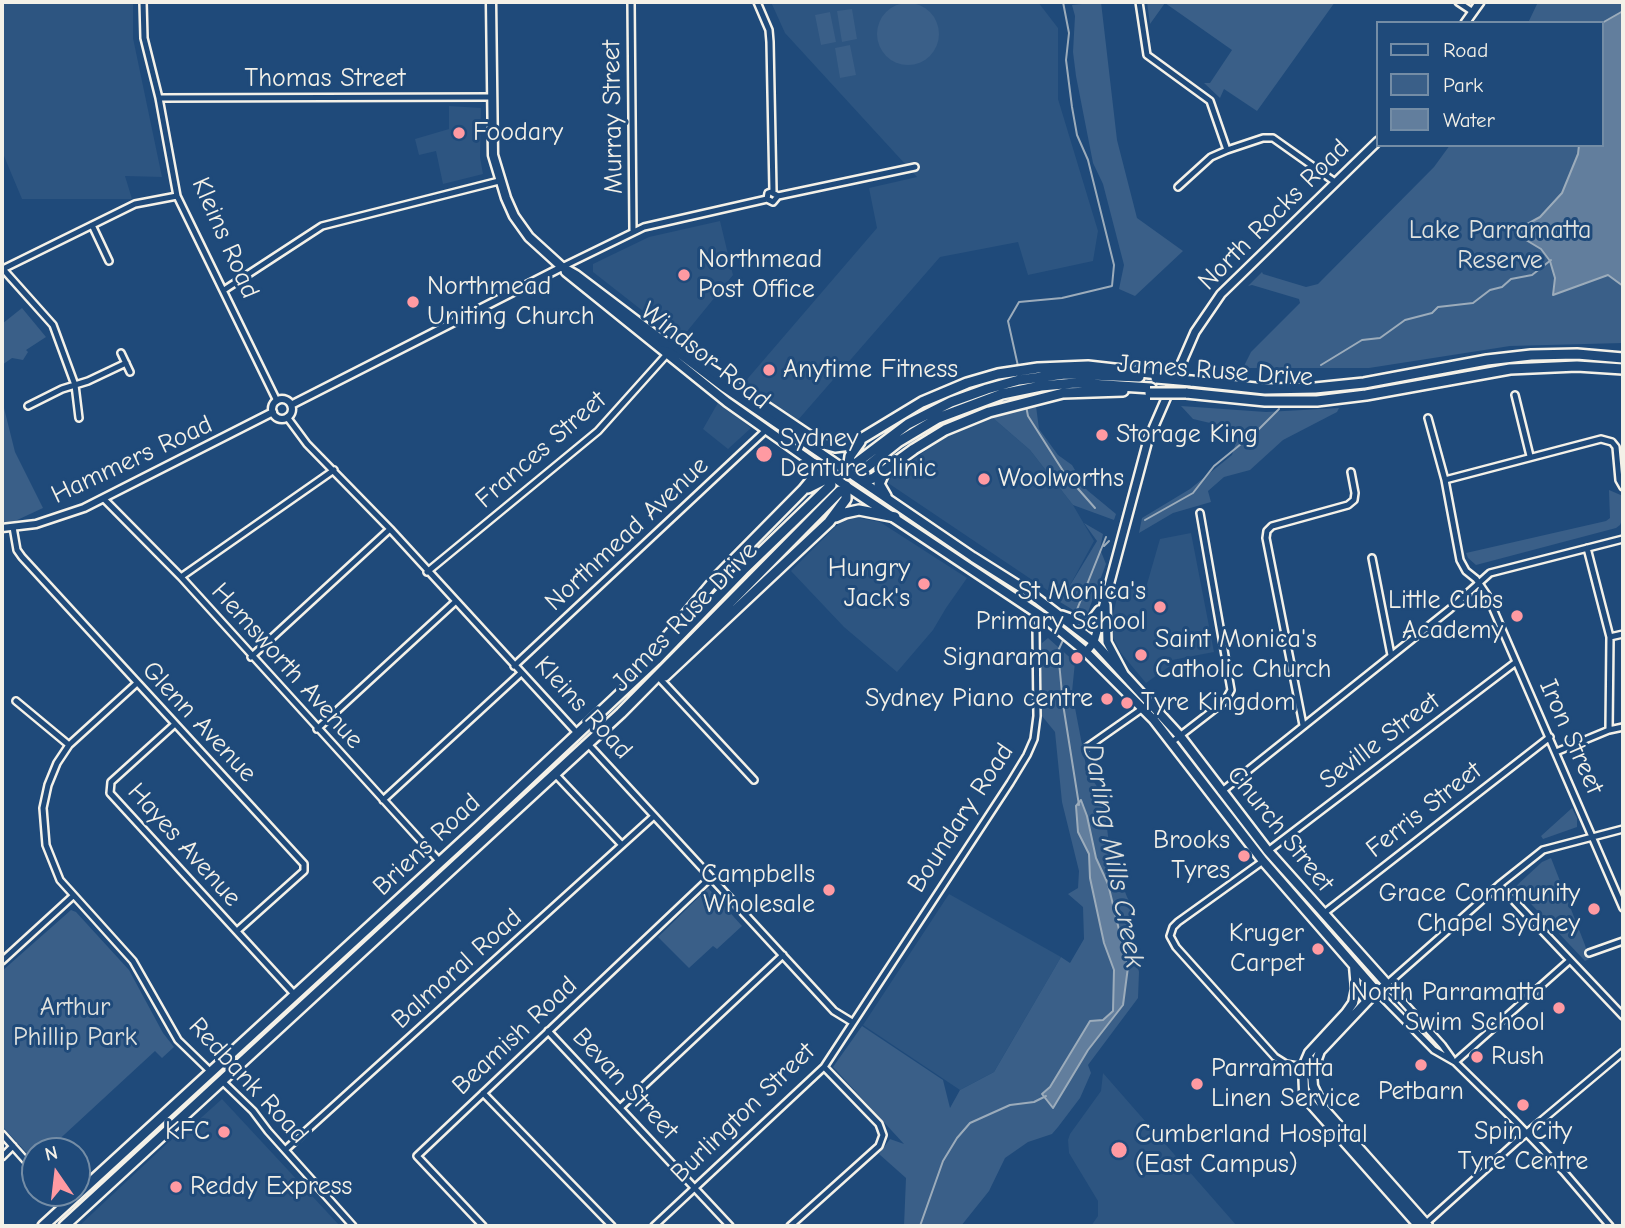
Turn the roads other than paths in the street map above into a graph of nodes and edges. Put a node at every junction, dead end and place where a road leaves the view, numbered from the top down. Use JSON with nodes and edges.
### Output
{"nodes":[{"id":1,"x":143,"y":2,"type":"edge"},
{"id":2,"x":491,"y":2,"type":"edge"},
{"id":3,"x":631,"y":2,"type":"edge"},
{"id":4,"x":757,"y":2,"type":"edge"},
{"id":5,"x":1139,"y":2,"type":"edge"},
{"id":6,"x":1458,"y":2,"type":"edge"},
{"id":7,"x":1480,"y":2,"type":"edge"},
{"id":8,"x":1473,"y":12,"type":"junction"},
{"id":9,"x":1466,"y":21,"type":"edge"},
{"id":10,"x":491,"y":97,"type":"junction"},
{"id":11,"x":159,"y":98,"type":"junction"},
{"id":12,"x":1376,"y":143,"type":"edge"},
{"id":13,"x":1227,"y":150,"type":"junction"},
{"id":14,"x":915,"y":167,"type":"dead end"},
{"id":15,"x":499,"y":181,"type":"junction"},
{"id":16,"x":1335,"y":182,"type":"junction"},
{"id":17,"x":1178,"y":187,"type":"dead end"},
{"id":18,"x":775,"y":194,"type":"junction"},
{"id":19,"x":177,"y":196,"type":"junction"},
{"id":20,"x":92,"y":225,"type":"junction"},
{"id":21,"x":634,"y":231,"type":"junction"},
{"id":22,"x":109,"y":261,"type":"dead end"},
{"id":23,"x":562,"y":267,"type":"junction"},
{"id":24,"x":3,"y":268,"type":"edge"},
{"id":25,"x":224,"y":290,"type":"junction"},
{"id":26,"x":663,"y":342,"type":"junction"},
{"id":27,"x":670,"y":352,"type":"junction"},
{"id":28,"x":121,"y":353,"type":"dead end"},
{"id":29,"x":1623,"y":358,"type":"edge"},
{"id":30,"x":126,"y":363,"type":"junction"},
{"id":31,"x":1623,"y":369,"type":"edge"},
{"id":32,"x":130,"y":372,"type":"dead end"},
{"id":33,"x":1040,"y":377,"type":"junction"},
{"id":34,"x":75,"y":385,"type":"junction"},
{"id":35,"x":1151,"y":390,"type":"junction"},
{"id":36,"x":1515,"y":395,"type":"dead end"},
{"id":37,"x":278,"y":401,"type":"junction"},
{"id":38,"x":28,"y":405,"type":"dead end"},
{"id":39,"x":291,"y":405,"type":"junction"},
{"id":40,"x":273,"y":412,"type":"junction"},
{"id":41,"x":287,"y":417,"type":"junction"},
{"id":42,"x":79,"y":418,"type":"dead end"},
{"id":43,"x":1428,"y":418,"type":"dead end"},
{"id":44,"x":766,"y":430,"type":"junction"},
{"id":45,"x":869,"y":434,"type":"junction"},
{"id":46,"x":1530,"y":456,"type":"junction"},
{"id":47,"x":816,"y":464,"type":"junction"},
{"id":48,"x":860,"y":467,"type":"dead end"},
{"id":49,"x":887,"y":469,"type":"junction"},
{"id":50,"x":334,"y":470,"type":"junction"},
{"id":51,"x":1351,"y":472,"type":"dead end"},
{"id":52,"x":1445,"y":480,"type":"junction"},
{"id":53,"x":843,"y":481,"type":"junction"},
{"id":54,"x":867,"y":484,"type":"junction"},
{"id":55,"x":1623,"y":487,"type":"edge"},
{"id":56,"x":803,"y":491,"type":"junction"},
{"id":57,"x":886,"y":496,"type":"junction"},
{"id":58,"x":104,"y":499,"type":"junction"},
{"id":59,"x":1200,"y":513,"type":"dead end"},
{"id":60,"x":895,"y":517,"type":"junction"},
{"id":61,"x":829,"y":522,"type":"junction"},
{"id":62,"x":2,"y":527,"type":"edge"},
{"id":63,"x":13,"y":527,"type":"junction"},
{"id":64,"x":390,"y":529,"type":"junction"},
{"id":65,"x":1623,"y":539,"type":"edge"},
{"id":66,"x":1587,"y":548,"type":"junction"},
{"id":67,"x":1372,"y":558,"type":"dead end"},
{"id":68,"x":428,"y":572,"type":"junction"},
{"id":69,"x":181,"y":577,"type":"junction"},
{"id":70,"x":1479,"y":583,"type":"junction"},
{"id":71,"x":1105,"y":597,"type":"junction"},
{"id":72,"x":455,"y":602,"type":"junction"},
{"id":73,"x":1041,"y":616,"type":"junction"},
{"id":74,"x":1076,"y":624,"type":"junction"},
{"id":75,"x":1623,"y":634,"type":"edge"},
{"id":76,"x":1611,"y":637,"type":"junction"},
{"id":77,"x":1070,"y":638,"type":"joint"},
{"id":78,"x":1094,"y":642,"type":"junction"},
{"id":79,"x":1086,"y":652,"type":"junction"},
{"id":80,"x":1391,"y":655,"type":"junction"},
{"id":81,"x":251,"y":657,"type":"junction"},
{"id":82,"x":1516,"y":662,"type":"junction"},
{"id":83,"x":514,"y":666,"type":"junction"},
{"id":84,"x":521,"y":673,"type":"junction"},
{"id":85,"x":1125,"y":675,"type":"junction"},
{"id":86,"x":661,"y":680,"type":"junction"},
{"id":87,"x":137,"y":683,"type":"junction"},
{"id":88,"x":614,"y":699,"type":"junction"},
{"id":89,"x":16,"y":701,"type":"dead end"},
{"id":90,"x":1143,"y":708,"type":"junction"},
{"id":91,"x":621,"y":713,"type":"junction"},
{"id":92,"x":175,"y":724,"type":"junction"},
{"id":93,"x":1303,"y":725,"type":"junction"},
{"id":94,"x":1623,"y":727,"type":"edge"},
{"id":95,"x":317,"y":729,"type":"junction"},
{"id":96,"x":1609,"y":730,"type":"junction"},
{"id":97,"x":578,"y":734,"type":"junction"},
{"id":98,"x":1180,"y":736,"type":"junction"},
{"id":99,"x":1550,"y":737,"type":"junction"},
{"id":100,"x":1172,"y":742,"type":"junction"},
{"id":101,"x":587,"y":743,"type":"junction"},
{"id":102,"x":69,"y":745,"type":"junction"},
{"id":103,"x":1086,"y":748,"type":"dead end"},
{"id":104,"x":1556,"y":752,"type":"junction"},
{"id":105,"x":555,"y":774,"type":"junction"},
{"id":106,"x":754,"y":780,"type":"dead end"},
{"id":107,"x":1217,"y":795,"type":"junction"},
{"id":108,"x":383,"y":800,"type":"junction"},
{"id":109,"x":654,"y":816,"type":"junction"},
{"id":110,"x":1623,"y":829,"type":"edge"},
{"id":111,"x":1592,"y":835,"type":"junction"},
{"id":112,"x":622,"y":845,"type":"junction"},
{"id":113,"x":1268,"y":851,"type":"junction"},
{"id":114,"x":1262,"y":861,"type":"junction"},
{"id":115,"x":440,"y":862,"type":"junction"},
{"id":116,"x":710,"y":878,"type":"junction"},
{"id":117,"x":1499,"y":885,"type":"junction"},
{"id":118,"x":73,"y":896,"type":"junction"},
{"id":119,"x":1623,"y":908,"type":"edge"},
{"id":120,"x":1323,"y":914,"type":"junction"},
{"id":121,"x":237,"y":931,"type":"junction"},
{"id":122,"x":1623,"y":941,"type":"edge"},
{"id":123,"x":1589,"y":953,"type":"dead end"},
{"id":124,"x":783,"y":955,"type":"junction"},
{"id":125,"x":2,"y":961,"type":"edge"},
{"id":126,"x":1569,"y":961,"type":"junction"},
{"id":127,"x":1354,"y":966,"type":"junction"},
{"id":128,"x":1387,"y":984,"type":"junction"},
{"id":129,"x":1377,"y":992,"type":"junction"},
{"id":130,"x":295,"y":995,"type":"junction"},
{"id":131,"x":1623,"y":1016,"type":"edge"},
{"id":132,"x":852,"y":1022,"type":"junction"},
{"id":133,"x":548,"y":1031,"type":"junction"},
{"id":134,"x":1623,"y":1052,"type":"edge"},
{"id":135,"x":1453,"y":1061,"type":"junction"},
{"id":136,"x":824,"y":1067,"type":"junction"},
{"id":137,"x":1308,"y":1067,"type":"junction"},
{"id":138,"x":212,"y":1072,"type":"junction"},
{"id":139,"x":222,"y":1081,"type":"junction"},
{"id":140,"x":483,"y":1093,"type":"junction"},
{"id":141,"x":621,"y":1107,"type":"junction"},
{"id":142,"x":1527,"y":1133,"type":"junction"},
{"id":143,"x":2,"y":1134,"type":"edge"},
{"id":144,"x":13,"y":1146,"type":"junction"},
{"id":145,"x":285,"y":1150,"type":"junction"},
{"id":146,"x":21,"y":1155,"type":"edge"},
{"id":147,"x":2,"y":1157,"type":"edge"},
{"id":148,"x":696,"y":1187,"type":"junction"},
{"id":149,"x":1424,"y":1225,"type":"edge"},
{"id":150,"x":43,"y":1226,"type":"edge"},
{"id":151,"x":64,"y":1226,"type":"edge"},
{"id":152,"x":353,"y":1226,"type":"edge"},
{"id":153,"x":483,"y":1226,"type":"edge"},
{"id":154,"x":612,"y":1226,"type":"edge"},
{"id":155,"x":654,"y":1226,"type":"edge"},
{"id":156,"x":730,"y":1226,"type":"edge"},
{"id":157,"x":790,"y":1226,"type":"edge"},
{"id":158,"x":1610,"y":1226,"type":"edge"}],
"edges":[{"from":1,"to":11,"type":"street","name":"Kleins Road"},
{"from":2,"to":10,"type":"main road","name":"Windsor Road"},
{"from":3,"to":21,"type":"street","name":"Murray Street"},
{"from":4,"to":18,"type":"street"},
{"from":5,"to":13,"type":"street"},
{"from":6,"to":8,"type":"street"},
{"from":7,"to":8,"type":"main road"},
{"from":8,"to":9,"type":"main road"},
{"from":10,"to":11,"type":"street","name":"Thomas Street"},
{"from":10,"to":15,"type":"main road","name":"Windsor Road"},
{"from":11,"to":19,"type":"street","name":"Kleins Road"},
{"from":12,"to":16,"type":"main road","name":"North Rocks Road"},
{"from":13,"to":16,"type":"street"},
{"from":13,"to":17,"type":"street"},
{"from":14,"to":18,"type":"street"},
{"from":15,"to":23,"type":"main road","name":"Windsor Road"},
{"from":15,"to":25,"type":"street"},
{"from":16,"to":71,"type":"main road","name":"North Rocks Road"},
{"from":18,"to":21,"type":"street"},
{"from":19,"to":20,"type":"street"},
{"from":19,"to":25,"type":"street","name":"Kleins Road"},
{"from":20,"to":22,"type":"street"},
{"from":20,"to":24,"type":"street"},
{"from":21,"to":23,"type":"street"},
{"from":23,"to":26,"type":"main road","name":"Windsor Road"},
{"from":23,"to":27,"type":"main road","name":"Windsor Road"},
{"from":23,"to":39,"type":"street"},
{"from":24,"to":34,"type":"street"},
{"from":25,"to":37,"type":"street","name":"Kleins Road"},
{"from":26,"to":27,"type":"main road","name":"Windsor Road"},
{"from":26,"to":45,"type":"highway"},
{"from":27,"to":44,"type":"main road","name":"Windsor Road"},
{"from":27,"to":53,"type":"main road","name":"Windsor Road"},
{"from":27,"to":68,"type":"street","name":"Frances Street"},
{"from":28,"to":30,"type":"street"},
{"from":29,"to":33,"type":"highway","name":"James Ruse Drive","bridge":true},
{"from":30,"to":32,"type":"street"},
{"from":30,"to":34,"type":"street"},
{"from":31,"to":35,"type":"highway","name":"James Ruse Drive","bridge":true},
{"from":33,"to":35,"type":"highway","name":"James Ruse Drive"},
{"from":33,"to":45,"type":"highway"},
{"from":33,"to":48,"type":"highway"},
{"from":34,"to":38,"type":"street"},
{"from":34,"to":42,"type":"street"},
{"from":35,"to":49,"type":"highway"},
{"from":36,"to":46,"type":"street"},
{"from":37,"to":39,"type":"street"},
{"from":37,"to":40,"type":"street"},
{"from":39,"to":41,"type":"street"},
{"from":40,"to":41,"type":"street"},
{"from":40,"to":58,"type":"street","name":"Hammers Road"},
{"from":41,"to":50,"type":"street","name":"Kleins Road"},
{"from":43,"to":52,"type":"street","name":"Iron Street"},
{"from":44,"to":47,"type":"main road","name":"Windsor Road"},
{"from":44,"to":83,"type":"street","name":"Northmead Avenue"},
{"from":45,"to":53,"type":"highway"},
{"from":46,"to":52,"type":"street"},
{"from":46,"to":55,"type":"street"},
{"from":47,"to":53,"type":"main road","name":"Windsor Road"},
{"from":47,"to":56,"type":"highway"},
{"from":49,"to":54,"type":"highway"},
{"from":49,"to":57,"type":"highway"},
{"from":50,"to":64,"type":"street","name":"Kleins Road"},
{"from":50,"to":69,"type":"street"},
{"from":51,"to":93,"type":"street"},
{"from":52,"to":70,"type":"street","name":"Iron Street"},
{"from":53,"to":54,"type":"main road"},
{"from":53,"to":56,"type":"highway"},
{"from":53,"to":60,"type":"main road","name":"Windsor Road"},
{"from":53,"to":61,"type":"highway"},
{"from":53,"to":88,"type":"highway","name":"Briens Road"},
{"from":53,"to":91,"type":"highway","name":"James Ruse Drive"},
{"from":54,"to":57,"type":"main road"},
{"from":56,"to":88,"type":"highway"},
{"from":57,"to":74,"type":"main road"},
{"from":58,"to":63,"type":"street","name":"Hammers Road"},
{"from":58,"to":69,"type":"street","name":"Hemsworth Avenue"},
{"from":59,"to":98,"type":"street"},
{"from":60,"to":61,"type":"highway"},
{"from":60,"to":73,"type":"main road","name":"Windsor Road"},
{"from":61,"to":86,"type":"highway"},
{"from":62,"to":63,"type":"street","name":"Hammers Road"},
{"from":63,"to":87,"type":"street","name":"Glenn Avenue"},
{"from":64,"to":68,"type":"street","name":"Kleins Road"},
{"from":64,"to":81,"type":"street"},
{"from":65,"to":66,"type":"street"},
{"from":66,"to":70,"type":"street"},
{"from":66,"to":76,"type":"street"},
{"from":67,"to":80,"type":"street"},
{"from":68,"to":72,"type":"street","name":"Kleins Road"},
{"from":69,"to":81,"type":"street","name":"Hemsworth Avenue"},
{"from":70,"to":80,"type":"street"},
{"from":70,"to":82,"type":"street","name":"Iron Street"},
{"from":71,"to":74,"type":"main road"},
{"from":71,"to":78,"type":"main road","name":"North Rocks Road"},
{"from":71,"to":85,"type":"main road","name":"North Rocks Road"},
{"from":72,"to":83,"type":"street","name":"Kleins Road"},
{"from":72,"to":95,"type":"street"},
{"from":73,"to":77,"type":"main road","name":"Windsor Road"},
{"from":73,"to":132,"type":"street","name":"Boundary Road"},
{"from":74,"to":78,"type":"main road","name":"Church Street"},
{"from":75,"to":76,"type":"street"},
{"from":76,"to":96,"type":"street"},
{"from":77,"to":79,"type":"main road","name":"Church Street"},
{"from":78,"to":79,"type":"main road","name":"North Rocks Road"},
{"from":78,"to":85,"type":"main road","name":"Church Street"},
{"from":79,"to":90,"type":"main road","name":"Church Street"},
{"from":80,"to":93,"type":"street"},
{"from":81,"to":95,"type":"street","name":"Hemsworth Avenue"},
{"from":82,"to":99,"type":"street","name":"Iron Street"},
{"from":82,"to":113,"type":"street","name":"Seville Street"},
{"from":83,"to":84,"type":"street","name":"Kleins Road"},
{"from":84,"to":97,"type":"street","name":"Kleins Road"},
{"from":84,"to":108,"type":"street"},
{"from":85,"to":98,"type":"main road","name":"Church Street"},
{"from":86,"to":91,"type":"highway"},
{"from":86,"to":106,"type":"street"},
{"from":87,"to":92,"type":"street","name":"Glenn Avenue"},
{"from":87,"to":102,"type":"street","name":"Redbank Road"},
{"from":88,"to":97,"type":"highway","name":"Briens Road"},
{"from":89,"to":102,"type":"street"},
{"from":90,"to":100,"type":"main road","name":"Church Street"},
{"from":90,"to":103,"type":"street"},
{"from":91,"to":101,"type":"highway","name":"Briens Road"},
{"from":92,"to":121,"type":"street","name":"Hayes Avenue"},
{"from":92,"to":121,"type":"street","name":"Glenn Avenue"},
{"from":93,"to":107,"type":"street"},
{"from":94,"to":96,"type":"street"},
{"from":95,"to":108,"type":"street","name":"Hemsworth Avenue"},
{"from":96,"to":104,"type":"street"},
{"from":97,"to":101,"type":"highway","name":"Kleins Road"},
{"from":97,"to":115,"type":"highway","name":"Briens Road"},
{"from":98,"to":100,"type":"street"},
{"from":98,"to":107,"type":"main road","name":"Church Street"},
{"from":99,"to":104,"type":"street","name":"Iron Street"},
{"from":99,"to":120,"type":"street","name":"Ferris Street"},
{"from":100,"to":107,"type":"main road","name":"Church Street"},
{"from":101,"to":105,"type":"highway","name":"Briens Road"},
{"from":101,"to":109,"type":"street","name":"Kleins Road"},
{"from":102,"to":118,"type":"street","name":"Redbank Road"},
{"from":104,"to":111,"type":"street","name":"Iron Street"},
{"from":105,"to":112,"type":"street"},
{"from":105,"to":139,"type":"highway","name":"Briens Road"},
{"from":107,"to":113,"type":"main road","name":"Church Street"},
{"from":107,"to":114,"type":"main road","name":"Church Street"},
{"from":108,"to":115,"type":"street","name":"Hemsworth Avenue"},
{"from":109,"to":112,"type":"street","name":"Balmoral Road"},
{"from":109,"to":116,"type":"street","name":"Kleins Road"},
{"from":110,"to":111,"type":"street"},
{"from":111,"to":117,"type":"street"},
{"from":111,"to":119,"type":"street","name":"Iron Street"},
{"from":112,"to":145,"type":"street","name":"Balmoral Road"},
{"from":113,"to":120,"type":"main road","name":"Church Street"},
{"from":114,"to":127,"type":"main road","name":"Church Street"},
{"from":114,"to":137,"type":"street"},
{"from":115,"to":130,"type":"highway","name":"Briens Road"},
{"from":116,"to":124,"type":"street","name":"Kleins Road"},
{"from":116,"to":133,"type":"street","name":"Beamish Road"},
{"from":117,"to":126,"type":"street"},
{"from":117,"to":128,"type":"street"},
{"from":118,"to":125,"type":"street"},
{"from":118,"to":138,"type":"street","name":"Redbank Road"},
{"from":120,"to":128,"type":"main road","name":"Church Street"},
{"from":121,"to":130,"type":"street","name":"Hayes Avenue"},
{"from":122,"to":123,"type":"street"},
{"from":124,"to":132,"type":"street","name":"Kleins Road"},
{"from":124,"to":141,"type":"street"},
{"from":126,"to":131,"type":"street"},
{"from":126,"to":135,"type":"street"},
{"from":127,"to":129,"type":"main road","name":"Church Street"},
{"from":127,"to":137,"type":"main road"},
{"from":128,"to":129,"type":"main road"},
{"from":128,"to":135,"type":"street","name":"Church Street"},
{"from":129,"to":135,"type":"street","name":"Church Street"},
{"from":129,"to":137,"type":"main road"},
{"from":130,"to":138,"type":"highway","name":"Briens Road"},
{"from":132,"to":136,"type":"street","name":"Burlington Street"},
{"from":133,"to":140,"type":"street","name":"Beamish Road"},
{"from":133,"to":141,"type":"street","name":"Bevan Street"},
{"from":134,"to":142,"type":"street"},
{"from":135,"to":142,"type":"street","name":"Church Street"},
{"from":136,"to":148,"type":"street","name":"Burlington Street"},
{"from":136,"to":157,"type":"street"},
{"from":137,"to":149,"type":"main road"},
{"from":138,"to":139,"type":"highway","name":"Redbank Road"},
{"from":138,"to":150,"type":"highway","name":"Briens Road"},
{"from":139,"to":145,"type":"street","name":"Redbank Road"},
{"from":139,"to":151,"type":"highway","name":"Briens Road"},
{"from":140,"to":153,"type":"street","name":"Beamish Road"},
{"from":140,"to":154,"type":"street"},
{"from":141,"to":148,"type":"street","name":"Bevan Street"},
{"from":142,"to":149,"type":"street"},
{"from":142,"to":158,"type":"street","name":"Church Street"},
{"from":143,"to":144,"type":"street"},
{"from":144,"to":146,"type":"street"},
{"from":144,"to":147,"type":"street"},
{"from":145,"to":152,"type":"street","name":"Redbank Road"},
{"from":148,"to":155,"type":"street","name":"Burlington Street"},
{"from":148,"to":156,"type":"street","name":"Bevan Street"}]}
